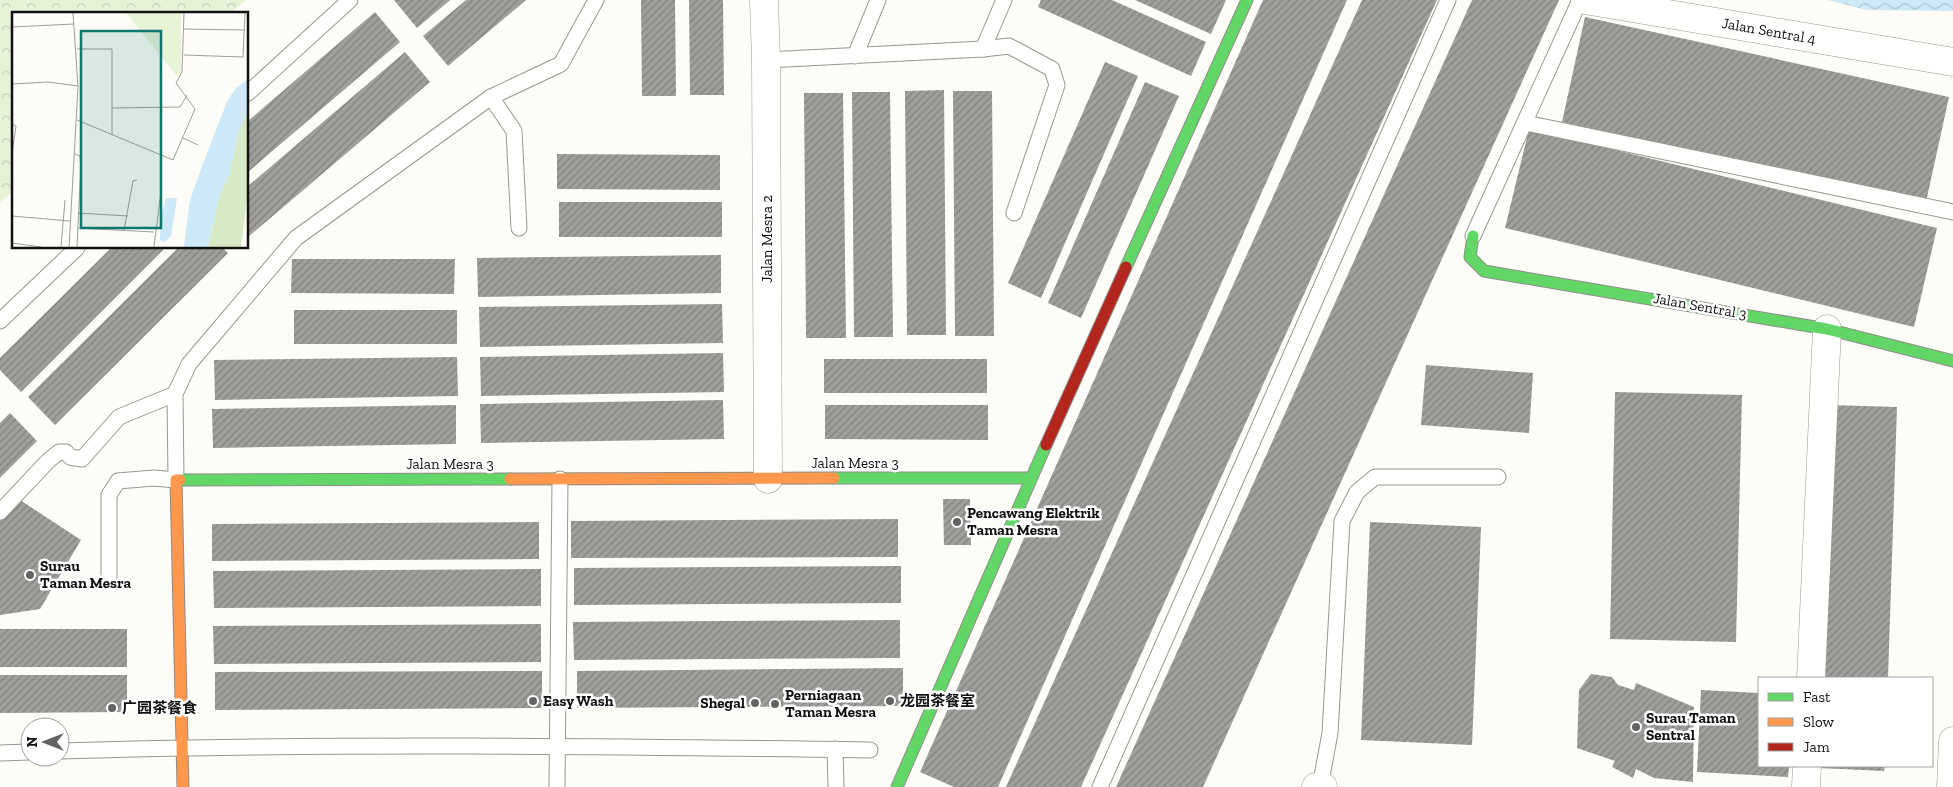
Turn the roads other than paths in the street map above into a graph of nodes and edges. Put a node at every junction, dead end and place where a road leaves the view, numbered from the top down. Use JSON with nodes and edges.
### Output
{"nodes":[{"id":1,"x":350,"y":0,"type":"edge"},
{"id":2,"x":596,"y":0,"type":"edge"},
{"id":3,"x":764,"y":0,"type":"edge"},
{"id":4,"x":878,"y":0,"type":"edge"},
{"id":5,"x":1004,"y":0,"type":"edge"},
{"id":6,"x":1247,"y":0,"type":"edge"},
{"id":7,"x":1448,"y":0,"type":"edge"},
{"id":8,"x":1580,"y":0,"type":"edge"},
{"id":9,"x":1585,"y":0,"type":"edge"},
{"id":10,"x":983,"y":49,"type":"junction"},
{"id":11,"x":855,"y":56,"type":"junction"},
{"id":12,"x":766,"y":60,"type":"junction"},
{"id":13,"x":1953,"y":62,"type":"edge"},
{"id":14,"x":249,"y":92,"type":"edge"},
{"id":15,"x":491,"y":98,"type":"junction"},
{"id":16,"x":1526,"y":123,"type":"junction"},
{"id":17,"x":1953,"y":212,"type":"edge"},
{"id":18,"x":1014,"y":213,"type":"dead end"},
{"id":19,"x":519,"y":228,"type":"dead end"},
{"id":20,"x":1473,"y":236,"type":"joint"},
{"id":21,"x":76,"y":249,"type":"edge"},
{"id":22,"x":0,"y":321,"type":"edge"},
{"id":23,"x":1827,"y":329,"type":"junction"},
{"id":24,"x":1953,"y":361,"type":"edge"},
{"id":25,"x":175,"y":394,"type":"junction"},
{"id":26,"x":1498,"y":477,"type":"dead end"},
{"id":27,"x":1031,"y":478,"type":"junction"},
{"id":28,"x":560,"y":479,"type":"junction"},
{"id":29,"x":768,"y":479,"type":"junction"},
{"id":30,"x":176,"y":480,"type":"junction"},
{"id":31,"x":0,"y":512,"type":"edge"},
{"id":32,"x":109,"y":580,"type":"dead end"},
{"id":33,"x":1811,"y":677,"type":"edge"},
{"id":34,"x":1953,"y":741,"type":"edge"},
{"id":35,"x":558,"y":746,"type":"junction"},
{"id":36,"x":183,"y":747,"type":"junction"},
{"id":37,"x":835,"y":749,"type":"junction"},
{"id":38,"x":870,"y":750,"type":"dead end"},
{"id":39,"x":70,"y":751,"type":"edge"},
{"id":40,"x":20,"y":752,"type":"edge"},
{"id":41,"x":0,"y":753,"type":"edge"},
{"id":42,"x":1807,"y":767,"type":"edge"},
{"id":43,"x":183,"y":787,"type":"edge"},
{"id":44,"x":557,"y":787,"type":"edge"},
{"id":45,"x":836,"y":787,"type":"edge"},
{"id":46,"x":897,"y":787,"type":"edge"},
{"id":47,"x":1100,"y":787,"type":"edge"},
{"id":48,"x":1316,"y":787,"type":"edge"},
{"id":49,"x":1321,"y":787,"type":"edge"},
{"id":50,"x":1806,"y":787,"type":"edge"},
{"id":51,"x":1951,"y":787,"type":"edge"}],
"edges":[{"from":1,"to":14,"type":"lane"},
{"from":2,"to":15,"type":"lane"},
{"from":3,"to":12,"type":"street","name":"Jalan Mesra 2"},
{"from":4,"to":11,"type":"lane"},
{"from":5,"to":10,"type":"lane"},
{"from":6,"to":27,"type":"street"},
{"from":7,"to":47,"type":"lane"},
{"from":8,"to":16,"type":"lane"},
{"from":9,"to":13,"type":"street","name":"Jalan Sentral 4"},
{"from":10,"to":11,"type":"lane"},
{"from":10,"to":18,"type":"lane"},
{"from":11,"to":12,"type":"lane"},
{"from":12,"to":29,"type":"street","name":"Jalan Mesra 2"},
{"from":15,"to":19,"type":"lane"},
{"from":15,"to":25,"type":"lane"},
{"from":16,"to":17,"type":"lane"},
{"from":16,"to":20,"type":"lane"},
{"from":20,"to":23,"type":"street","name":"Jalan Sentral 3"},
{"from":21,"to":22,"type":"lane"},
{"from":23,"to":24,"type":"street","name":"Jalan Sentral 3"},
{"from":23,"to":33,"type":"street"},
{"from":25,"to":30,"type":"lane"},
{"from":25,"to":31,"type":"lane"},
{"from":26,"to":49,"type":"lane"},
{"from":27,"to":29,"type":"street","name":"Jalan Mesra 3"},
{"from":27,"to":46,"type":"street"},
{"from":28,"to":29,"type":"street","name":"Jalan Mesra 3"},
{"from":28,"to":30,"type":"street","name":"Jalan Mesra 3"},
{"from":28,"to":35,"type":"lane"},
{"from":30,"to":32,"type":"lane"},
{"from":30,"to":36,"type":"street"},
{"from":34,"to":51,"type":"street"},
{"from":35,"to":36,"type":"lane"},
{"from":35,"to":37,"type":"lane"},
{"from":35,"to":44,"type":"lane"},
{"from":36,"to":39,"type":"lane"},
{"from":36,"to":43,"type":"street"},
{"from":37,"to":38,"type":"lane"},
{"from":37,"to":45,"type":"lane"},
{"from":40,"to":41,"type":"lane"},
{"from":42,"to":50,"type":"street"},
{"from":48,"to":49,"type":"street"}]}
